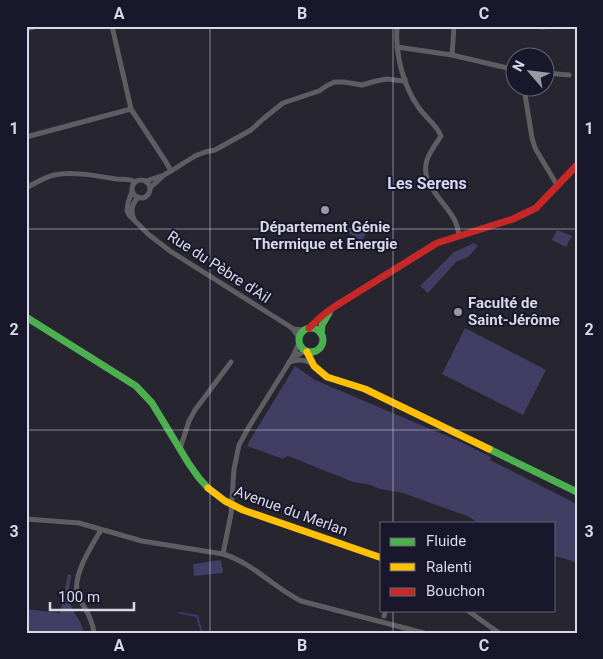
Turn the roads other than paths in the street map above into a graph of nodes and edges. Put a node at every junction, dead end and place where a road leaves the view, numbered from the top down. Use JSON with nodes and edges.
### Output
{"nodes":[{"id":1,"x":112,"y":26,"type":"edge"},
{"id":2,"x":397,"y":26,"type":"edge"},
{"id":3,"x":454,"y":26,"type":"edge"},
{"id":4,"x":538,"y":26,"type":"edge"},
{"id":5,"x":555,"y":26,"type":"edge"},
{"id":6,"x":35,"y":27,"type":"edge"},
{"id":7,"x":26,"y":29,"type":"edge"},
{"id":8,"x":397,"y":48,"type":"junction"},
{"id":9,"x":452,"y":55,"type":"junction"},
{"id":10,"x":506,"y":68,"type":"edge"},
{"id":11,"x":556,"y":74,"type":"edge"},
{"id":12,"x":569,"y":75,"type":"dead end"},
{"id":13,"x":405,"y":79,"type":"junction"},
{"id":14,"x":526,"y":98,"type":"edge"},
{"id":15,"x":131,"y":109,"type":"junction"},
{"id":16,"x":26,"y":137,"type":"edge"},
{"id":17,"x":577,"y":164,"type":"edge"},
{"id":18,"x":171,"y":171,"type":"junction"},
{"id":19,"x":164,"y":176,"type":"junction"},
{"id":20,"x":146,"y":181,"type":"junction"},
{"id":21,"x":135,"y":182,"type":"junction"},
{"id":22,"x":558,"y":185,"type":"junction"},
{"id":23,"x":26,"y":188,"type":"edge"},
{"id":24,"x":150,"y":188,"type":"junction"},
{"id":25,"x":132,"y":191,"type":"junction"},
{"id":26,"x":138,"y":198,"type":"junction"},
{"id":27,"x":136,"y":221,"type":"junction"},
{"id":28,"x":459,"y":235,"type":"junction"},
{"id":29,"x":334,"y":307,"type":"junction"},
{"id":30,"x":26,"y":317,"type":"edge"},
{"id":31,"x":293,"y":329,"type":"junction"},
{"id":32,"x":306,"y":329,"type":"junction"},
{"id":33,"x":322,"y":334,"type":"junction"},
{"id":34,"x":299,"y":341,"type":"junction"},
{"id":35,"x":306,"y":351,"type":"junction"},
{"id":36,"x":316,"y":351,"type":"junction"},
{"id":37,"x":290,"y":360,"type":"junction"},
{"id":38,"x":231,"y":362,"type":"dead end"},
{"id":39,"x":314,"y":366,"type":"junction"},
{"id":40,"x":180,"y":448,"type":"junction"},
{"id":41,"x":577,"y":492,"type":"edge"},
{"id":42,"x":232,"y":506,"type":"junction"},
{"id":43,"x":26,"y":519,"type":"edge"},
{"id":44,"x":101,"y":530,"type":"junction"},
{"id":45,"x":223,"y":554,"type":"junction"},
{"id":46,"x":380,"y":557,"type":"edge"},
{"id":47,"x":470,"y":612,"type":"edge"},
{"id":48,"x":94,"y":633,"type":"edge"},
{"id":49,"x":424,"y":633,"type":"edge"},
{"id":50,"x":499,"y":633,"type":"edge"}],
"edges":[{"from":1,"to":15,"type":"street"},
{"from":2,"to":8,"type":"street"},
{"from":3,"to":9,"type":"street"},
{"from":4,"to":5,"type":"street"},
{"from":6,"to":7,"type":"street"},
{"from":8,"to":9,"type":"street"},
{"from":8,"to":13,"type":"street"},
{"from":9,"to":10,"type":"street"},
{"from":11,"to":12,"type":"street"},
{"from":13,"to":18,"type":"street"},
{"from":13,"to":28,"type":"street"},
{"from":14,"to":22,"type":"street"},
{"from":15,"to":16,"type":"street"},
{"from":15,"to":18,"type":"street"},
{"from":17,"to":22,"type":"street"},
{"from":18,"to":19,"type":"street"},
{"from":19,"to":20,"type":"street"},
{"from":19,"to":24,"type":"street"},
{"from":20,"to":21,"type":"street"},
{"from":20,"to":24,"type":"street"},
{"from":21,"to":23,"type":"street"},
{"from":21,"to":25,"type":"street"},
{"from":22,"to":28,"type":"street"},
{"from":24,"to":26,"type":"street"},
{"from":25,"to":26,"type":"street"},
{"from":25,"to":27,"type":"street","name":"Rue du Pèbre d'Ail"},
{"from":26,"to":27,"type":"street"},
{"from":27,"to":31,"type":"street","name":"Rue du Pèbre d'Ail"},
{"from":28,"to":29,"type":"street"},
{"from":29,"to":32,"type":"street"},
{"from":29,"to":33,"type":"street"},
{"from":30,"to":40,"type":"street","name":"Avenue du Merlan"},
{"from":31,"to":32,"type":"street","name":"Rue du Pèbre d'Ail"},
{"from":31,"to":34,"type":"street","name":"Rue du Pèbre d'Ail"},
{"from":32,"to":33,"type":"street"},
{"from":32,"to":34,"type":"street"},
{"from":33,"to":36,"type":"street"},
{"from":34,"to":35,"type":"street"},
{"from":34,"to":37,"type":"street"},
{"from":35,"to":36,"type":"street"},
{"from":35,"to":37,"type":"street"},
{"from":35,"to":39,"type":"street"},
{"from":36,"to":39,"type":"street"},
{"from":37,"to":39,"type":"street"},
{"from":37,"to":42,"type":"street"},
{"from":38,"to":40,"type":"street"},
{"from":39,"to":41,"type":"street"},
{"from":40,"to":42,"type":"street","name":"Avenue du Merlan"},
{"from":42,"to":45,"type":"street"},
{"from":42,"to":46,"type":"street","name":"Avenue du Merlan"},
{"from":43,"to":44,"type":"street"},
{"from":44,"to":45,"type":"street"},
{"from":44,"to":48,"type":"street"},
{"from":45,"to":49,"type":"street"},
{"from":47,"to":50,"type":"street"}]}
